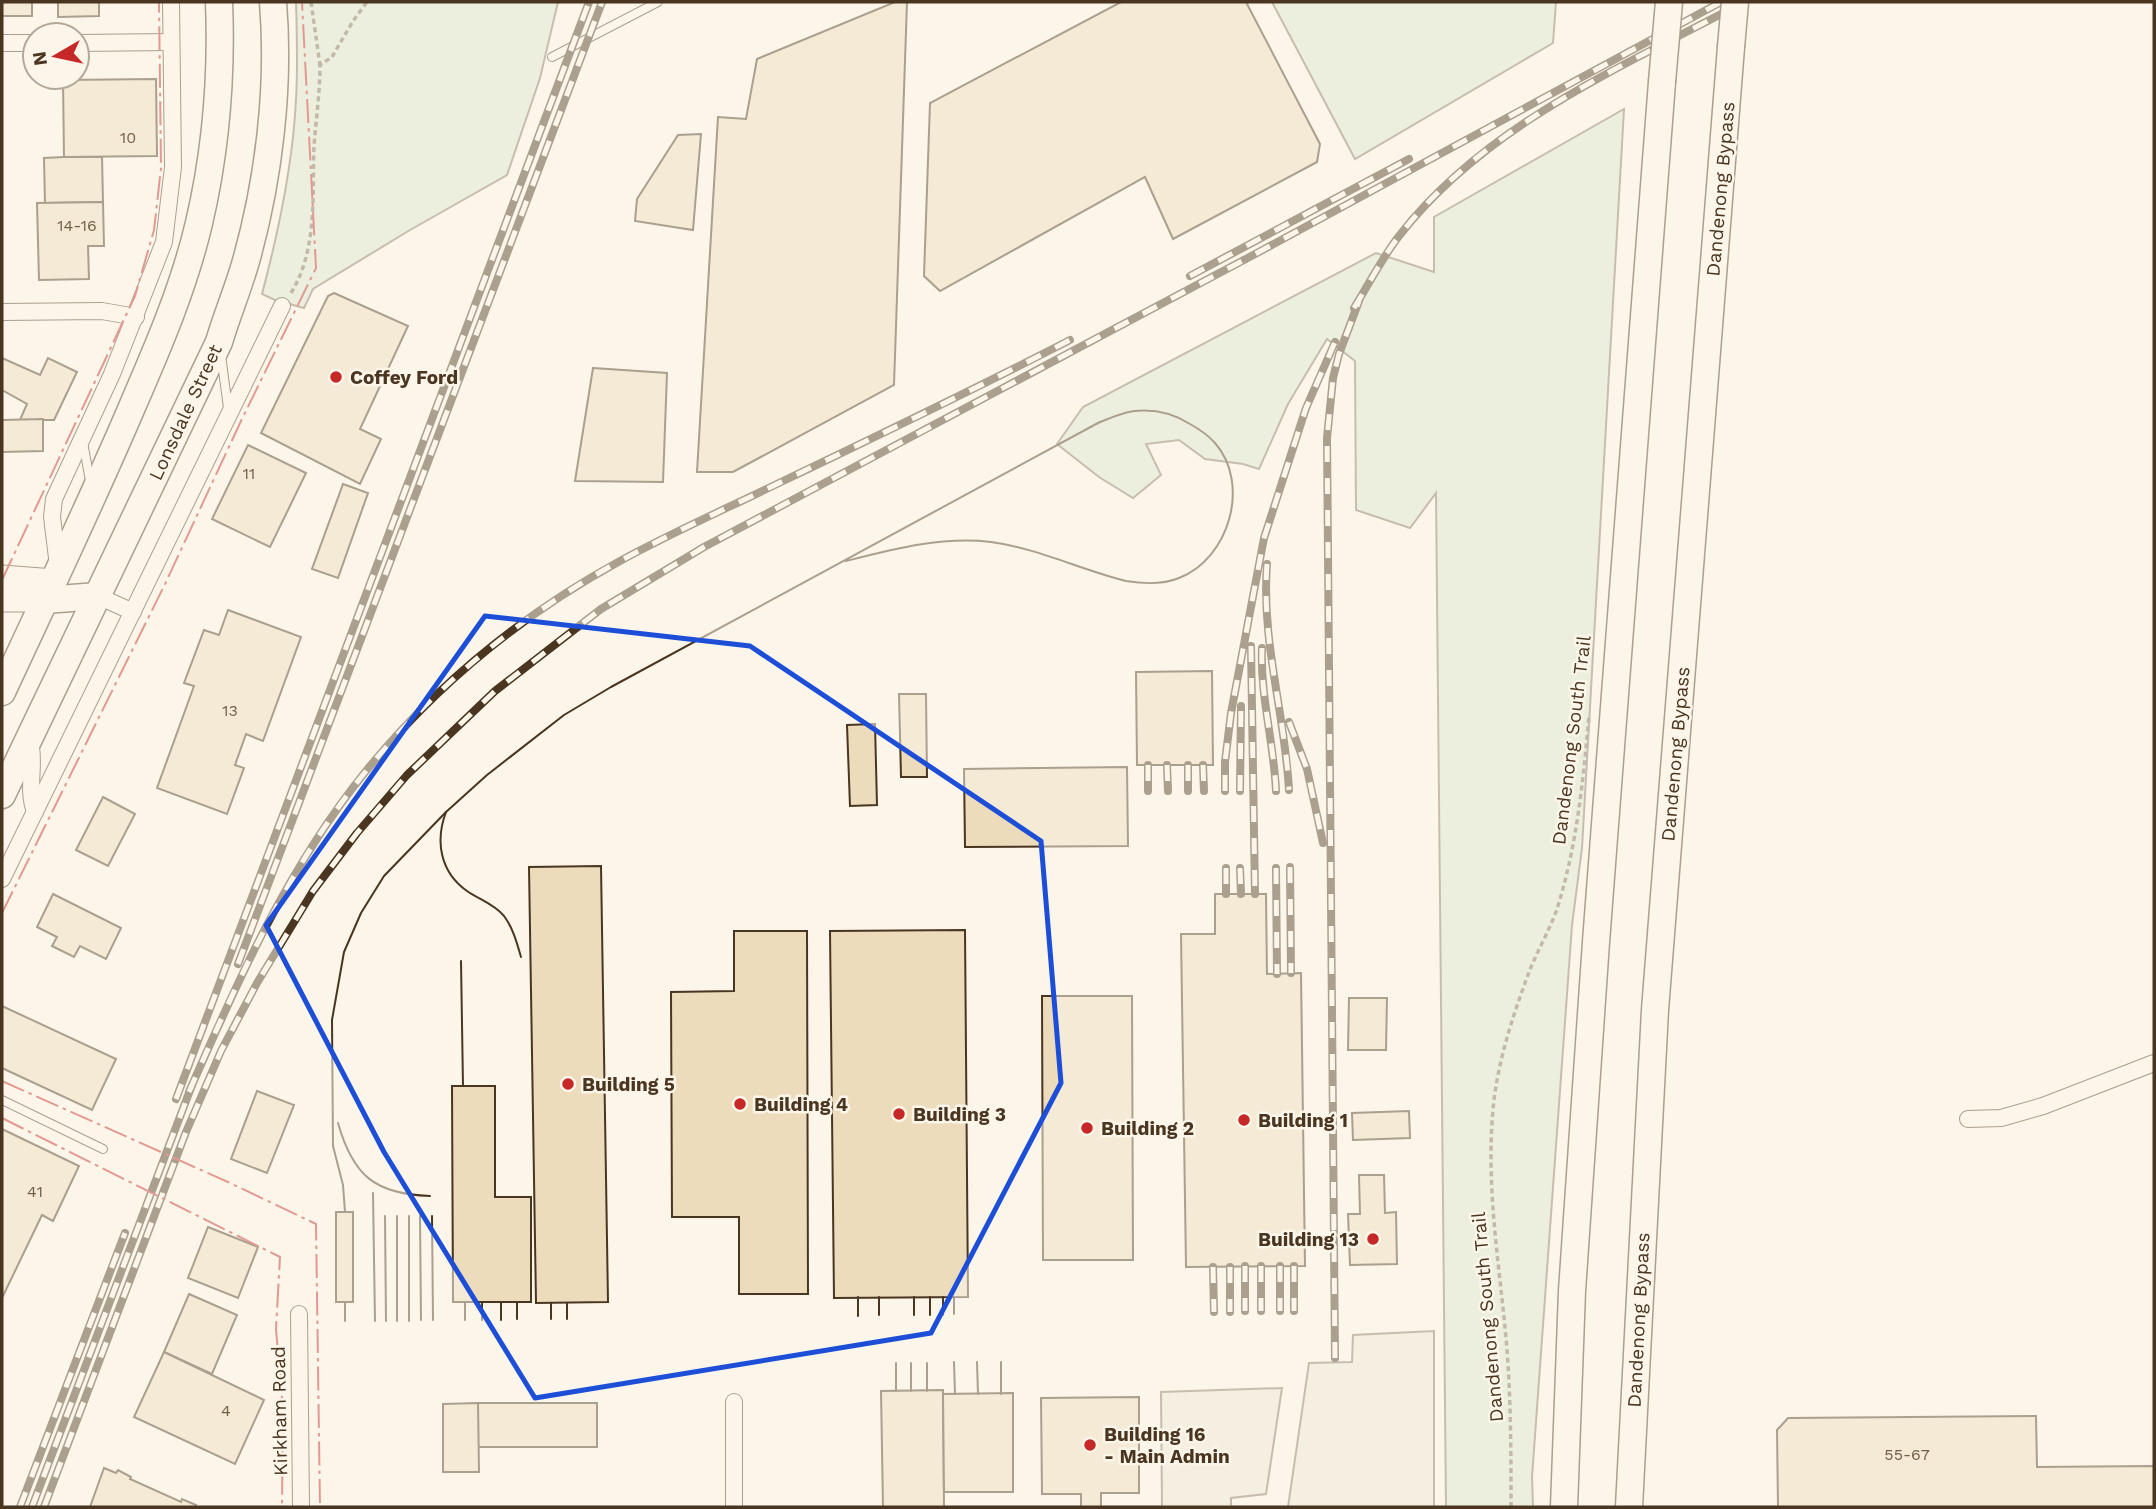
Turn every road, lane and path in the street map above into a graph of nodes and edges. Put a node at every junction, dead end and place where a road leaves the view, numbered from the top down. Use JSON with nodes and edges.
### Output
{"nodes":[{"id":1,"x":171,"y":2,"type":"edge"},
{"id":2,"x":219,"y":2,"type":"edge"},
{"id":3,"x":273,"y":2,"type":"edge"},
{"id":4,"x":311,"y":2,"type":"edge"},
{"id":5,"x":367,"y":2,"type":"edge"},
{"id":6,"x":658,"y":2,"type":"edge"},
{"id":7,"x":1669,"y":2,"type":"edge"},
{"id":8,"x":1735,"y":2,"type":"edge"},
{"id":9,"x":171,"y":42,"type":"junction"},
{"id":10,"x":2,"y":43,"type":"edge"},
{"id":11,"x":21,"y":43,"type":"edge"},
{"id":12,"x":91,"y":43,"type":"edge"},
{"id":13,"x":552,"y":57,"type":"dead end"},
{"id":14,"x":320,"y":65,"type":"junction"},
{"id":15,"x":293,"y":290,"type":"dead end"},
{"id":16,"x":282,"y":306,"type":"dead end"},
{"id":17,"x":2,"y":312,"type":"edge"},
{"id":18,"x":136,"y":317,"type":"junction"},
{"id":19,"x":219,"y":342,"type":"junction"},
{"id":20,"x":229,"y":415,"type":"junction"},
{"id":21,"x":83,"y":438,"type":"junction"},
{"id":22,"x":93,"y":498,"type":"junction"},
{"id":23,"x":2,"y":577,"type":"edge"},
{"id":24,"x":52,"y":584,"type":"junction"},
{"id":25,"x":98,"y":596,"type":"junction"},
{"id":26,"x":2,"y":600,"type":"edge"},
{"id":27,"x":133,"y":612,"type":"junction"},
{"id":28,"x":2,"y":692,"type":"edge"},
{"id":29,"x":1590,"y":706,"type":"dead end"},
{"id":30,"x":29,"y":740,"type":"junction"},
{"id":31,"x":2,"y":795,"type":"edge"},
{"id":32,"x":35,"y":812,"type":"junction"},
{"id":33,"x":2,"y":879,"type":"edge"},
{"id":34,"x":2154,"y":1063,"type":"edge"},
{"id":35,"x":2,"y":1100,"type":"edge"},
{"id":36,"x":1968,"y":1119,"type":"dead end"},
{"id":37,"x":103,"y":1149,"type":"dead end"},
{"id":38,"x":299,"y":1314,"type":"dead end"},
{"id":39,"x":734,"y":1402,"type":"dead end"},
{"id":40,"x":301,"y":1507,"type":"edge"},
{"id":41,"x":734,"y":1507,"type":"edge"},
{"id":42,"x":1511,"y":1507,"type":"edge"},
{"id":43,"x":1564,"y":1507,"type":"edge"},
{"id":44,"x":1629,"y":1507,"type":"edge"}],
"edges":[{"from":1,"to":9,"type":"street"},
{"from":2,"to":22,"type":"highway"},
{"from":3,"to":19,"type":"highway","name":"Lonsdale Street"},
{"from":4,"to":14,"type":"path"},
{"from":5,"to":14,"type":"path"},
{"from":6,"to":13,"type":"lane"},
{"from":7,"to":43,"type":"highway","bridge":true},
{"from":8,"to":44,"type":"highway","name":"Dandenong Bypass","bridge":true},
{"from":9,"to":12,"type":"street"},
{"from":9,"to":18,"type":"street"},
{"from":10,"to":11,"type":"street"},
{"from":14,"to":15,"type":"path"},
{"from":16,"to":20,"type":"street","name":"Lonsdale Street"},
{"from":17,"to":18,"type":"street"},
{"from":18,"to":21,"type":"street"},
{"from":19,"to":20,"type":"lane"},
{"from":19,"to":25,"type":"highway","name":"Lonsdale Street"},
{"from":20,"to":27,"type":"street","name":"Lonsdale Street"},
{"from":21,"to":22,"type":"lane"},
{"from":21,"to":24,"type":"street"},
{"from":22,"to":24,"type":"highway"},
{"from":23,"to":24,"type":"main road"},
{"from":24,"to":25,"type":"highway"},
{"from":24,"to":26,"type":"main road"},
{"from":24,"to":28,"type":"highway"},
{"from":25,"to":27,"type":"street"},
{"from":25,"to":30,"type":"highway","name":"Lonsdale Street"},
{"from":27,"to":32,"type":"street","name":"Lonsdale Street"},
{"from":29,"to":42,"type":"path","name":"Dandenong South Trail"},
{"from":30,"to":31,"type":"highway","name":"Lonsdale Street"},
{"from":30,"to":32,"type":"street"},
{"from":32,"to":33,"type":"street","name":"Lonsdale Street"},
{"from":34,"to":36,"type":"street"},
{"from":35,"to":37,"type":"lane"},
{"from":38,"to":40,"type":"street","name":"Kirkham Road"},
{"from":39,"to":41,"type":"street"}]}
